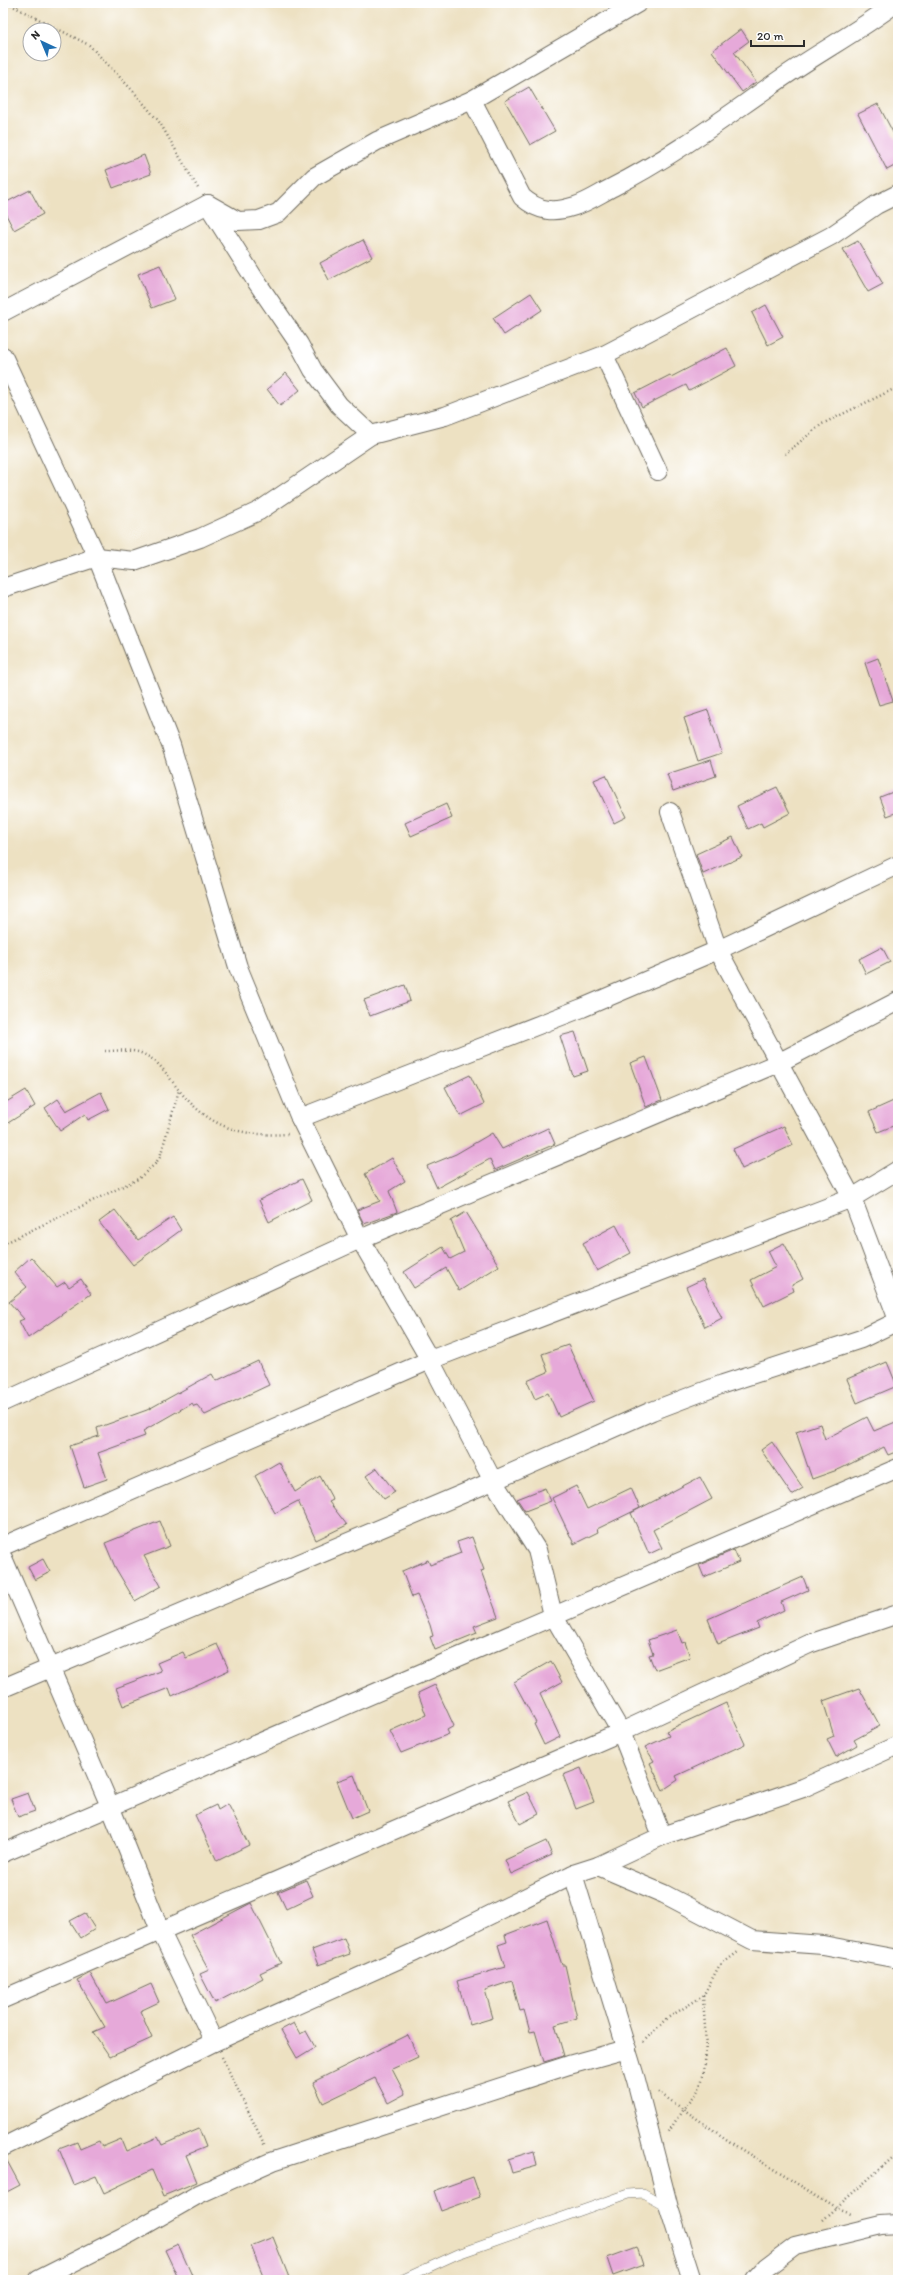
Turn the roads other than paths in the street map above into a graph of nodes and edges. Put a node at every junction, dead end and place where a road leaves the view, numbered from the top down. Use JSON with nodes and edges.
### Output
{"nodes":[{"id":1,"x":638,"y":3,"type":"edge"},
{"id":2,"x":896,"y":3,"type":"edge"},
{"id":3,"x":472,"y":100,"type":"junction"},
{"id":4,"x":898,"y":194,"type":"edge"},
{"id":5,"x":208,"y":204,"type":"junction"},
{"id":6,"x":3,"y":312,"type":"edge"},
{"id":7,"x":604,"y":355,"type":"junction"},
{"id":8,"x":3,"y":356,"type":"edge"},
{"id":9,"x":371,"y":435,"type":"junction"},
{"id":10,"x":658,"y":471,"type":"dead end"},
{"id":11,"x":97,"y":557,"type":"junction"},
{"id":12,"x":3,"y":588,"type":"edge"},
{"id":13,"x":670,"y":812,"type":"dead end"},
{"id":14,"x":898,"y":866,"type":"edge"},
{"id":15,"x":718,"y":950,"type":"junction"},
{"id":16,"x":898,"y":1001,"type":"edge"},
{"id":17,"x":778,"y":1063,"type":"junction"},
{"id":18,"x":304,"y":1125,"type":"junction"},
{"id":19,"x":898,"y":1170,"type":"edge"},
{"id":20,"x":852,"y":1198,"type":"junction"},
{"id":21,"x":360,"y":1239,"type":"junction"},
{"id":22,"x":898,"y":1320,"type":"edge"},
{"id":23,"x":430,"y":1360,"type":"junction"},
{"id":24,"x":3,"y":1402,"type":"edge"},
{"id":25,"x":898,"y":1468,"type":"edge"},
{"id":26,"x":493,"y":1481,"type":"junction"},
{"id":27,"x":3,"y":1546,"type":"edge"},
{"id":28,"x":3,"y":1558,"type":"edge"},
{"id":29,"x":898,"y":1614,"type":"edge"},
{"id":30,"x":553,"y":1615,"type":"junction"},
{"id":31,"x":50,"y":1667,"type":"junction"},
{"id":32,"x":3,"y":1688,"type":"edge"},
{"id":33,"x":621,"y":1732,"type":"junction"},
{"id":34,"x":898,"y":1745,"type":"edge"},
{"id":35,"x":110,"y":1806,"type":"junction"},
{"id":36,"x":662,"y":1836,"type":"junction"},
{"id":37,"x":3,"y":1853,"type":"edge"},
{"id":38,"x":598,"y":1866,"type":"junction"},
{"id":39,"x":573,"y":1874,"type":"junction"},
{"id":40,"x":160,"y":1930,"type":"junction"},
{"id":41,"x":898,"y":1959,"type":"edge"},
{"id":42,"x":3,"y":1999,"type":"edge"},
{"id":43,"x":214,"y":2042,"type":"junction"},
{"id":44,"x":626,"y":2049,"type":"junction"},
{"id":45,"x":3,"y":2147,"type":"edge"},
{"id":46,"x":669,"y":2208,"type":"junction"},
{"id":47,"x":898,"y":2224,"type":"edge"},
{"id":48,"x":38,"y":2280,"type":"edge"},
{"id":49,"x":400,"y":2280,"type":"edge"},
{"id":50,"x":692,"y":2280,"type":"edge"},
{"id":51,"x":755,"y":2280,"type":"edge"}],
"edges":[{"from":1,"to":3,"type":"street"},
{"from":2,"to":3,"type":"street"},
{"from":3,"to":5,"type":"street"},
{"from":4,"to":7,"type":"street"},
{"from":5,"to":6,"type":"street"},
{"from":5,"to":9,"type":"street"},
{"from":7,"to":9,"type":"street"},
{"from":7,"to":10,"type":"street"},
{"from":8,"to":11,"type":"street"},
{"from":9,"to":11,"type":"street"},
{"from":11,"to":12,"type":"street"},
{"from":11,"to":18,"type":"street"},
{"from":13,"to":15,"type":"street"},
{"from":14,"to":15,"type":"street"},
{"from":15,"to":17,"type":"street"},
{"from":15,"to":18,"type":"street"},
{"from":16,"to":17,"type":"street"},
{"from":17,"to":20,"type":"street"},
{"from":17,"to":21,"type":"street"},
{"from":18,"to":21,"type":"street"},
{"from":19,"to":20,"type":"street"},
{"from":20,"to":22,"type":"street"},
{"from":20,"to":23,"type":"street"},
{"from":21,"to":23,"type":"street"},
{"from":21,"to":24,"type":"street"},
{"from":22,"to":26,"type":"street"},
{"from":23,"to":26,"type":"street"},
{"from":23,"to":27,"type":"street"},
{"from":25,"to":30,"type":"street"},
{"from":26,"to":30,"type":"street"},
{"from":26,"to":31,"type":"street"},
{"from":28,"to":31,"type":"street"},
{"from":29,"to":33,"type":"street"},
{"from":30,"to":33,"type":"street"},
{"from":30,"to":35,"type":"street"},
{"from":31,"to":32,"type":"street"},
{"from":31,"to":35,"type":"street"},
{"from":33,"to":36,"type":"street"},
{"from":33,"to":40,"type":"street"},
{"from":34,"to":36,"type":"street"},
{"from":35,"to":37,"type":"street"},
{"from":35,"to":40,"type":"street"},
{"from":36,"to":38,"type":"street"},
{"from":38,"to":39,"type":"street"},
{"from":38,"to":41,"type":"street"},
{"from":39,"to":43,"type":"street"},
{"from":39,"to":44,"type":"street"},
{"from":40,"to":42,"type":"street"},
{"from":40,"to":43,"type":"street"},
{"from":43,"to":45,"type":"street"},
{"from":44,"to":46,"type":"street"},
{"from":44,"to":48,"type":"street"},
{"from":46,"to":49,"type":"lane"},
{"from":46,"to":50,"type":"street"},
{"from":47,"to":51,"type":"street"}]}
